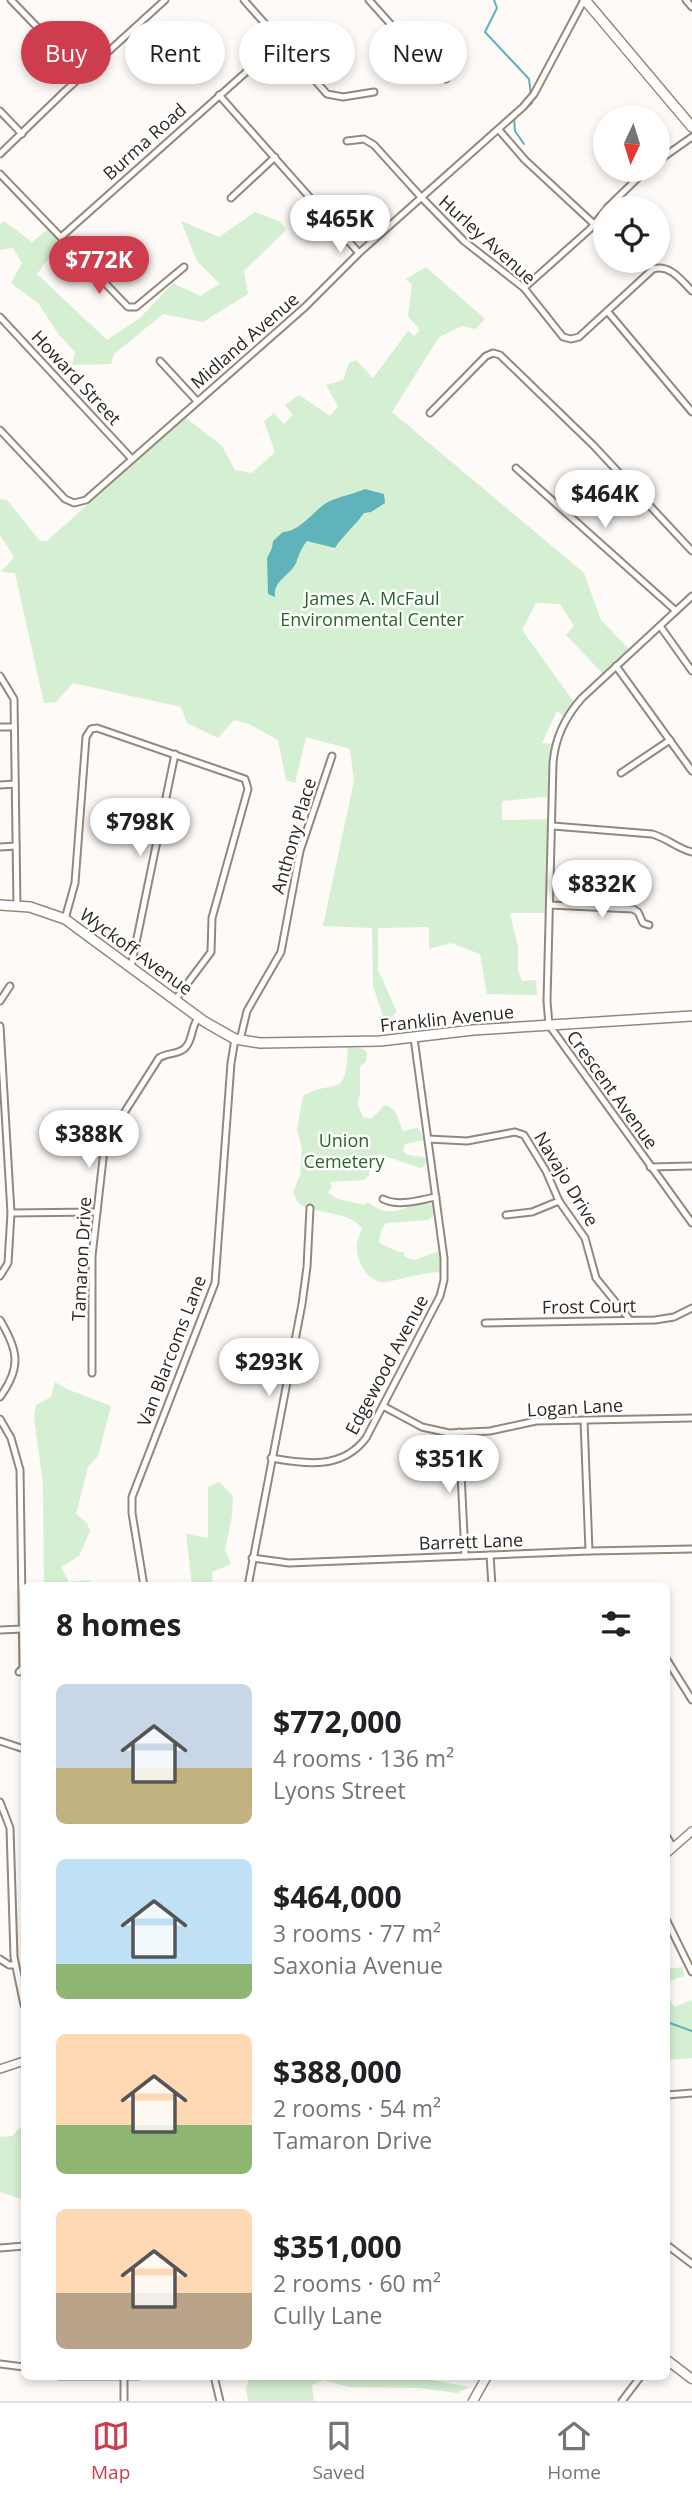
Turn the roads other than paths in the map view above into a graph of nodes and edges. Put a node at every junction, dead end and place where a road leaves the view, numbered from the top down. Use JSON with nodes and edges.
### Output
{"nodes":[{"id":1,"x":12,"y":0,"type":"edge"},
{"id":2,"x":165,"y":0,"type":"edge"},
{"id":3,"x":369,"y":0,"type":"edge"},
{"id":4,"x":584,"y":0,"type":"edge"},
{"id":5,"x":686,"y":0,"type":"edge"},
{"id":6,"x":248,"y":1,"type":"edge"},
{"id":7,"x":692,"y":6,"type":"edge"},
{"id":8,"x":32,"y":21,"type":"edge"},
{"id":9,"x":264,"y":21,"type":"edge"},
{"id":10,"x":388,"y":21,"type":"edge"},
{"id":11,"x":239,"y":78,"type":"edge"},
{"id":12,"x":318,"y":84,"type":"edge"},
{"id":13,"x":374,"y":92,"type":"dead end"},
{"id":14,"x":219,"y":95,"type":"junction"},
{"id":15,"x":0,"y":111,"type":"edge"},
{"id":16,"x":692,"y":127,"type":"edge"},
{"id":17,"x":499,"y":130,"type":"junction"},
{"id":18,"x":22,"y":134,"type":"junction"},
{"id":19,"x":692,"y":137,"type":"edge"},
{"id":20,"x":347,"y":141,"type":"dead end"},
{"id":21,"x":670,"y":153,"type":"edge"},
{"id":22,"x":0,"y":154,"type":"edge"},
{"id":23,"x":275,"y":157,"type":"junction"},
{"id":24,"x":0,"y":174,"type":"edge"},
{"id":25,"x":634,"y":182,"type":"edge"},
{"id":26,"x":619,"y":196,"type":"edge"},
{"id":27,"x":421,"y":197,"type":"junction"},
{"id":28,"x":231,"y":198,"type":"dead end"},
{"id":29,"x":593,"y":223,"type":"edge"},
{"id":30,"x":593,"y":225,"type":"edge"},
{"id":31,"x":61,"y":237,"type":"junction"},
{"id":32,"x":359,"y":253,"type":"junction"},
{"id":33,"x":184,"y":267,"type":"dead end"},
{"id":34,"x":524,"y":288,"type":"junction"},
{"id":35,"x":692,"y":291,"type":"edge"},
{"id":36,"x":608,"y":312,"type":"junction"},
{"id":37,"x":0,"y":317,"type":"edge"},
{"id":38,"x":160,"y":361,"type":"dead end"},
{"id":39,"x":197,"y":401,"type":"junction"},
{"id":40,"x":692,"y":412,"type":"edge"},
{"id":41,"x":430,"y":413,"type":"dead end"},
{"id":42,"x":0,"y":430,"type":"edge"},
{"id":43,"x":131,"y":458,"type":"junction"},
{"id":44,"x":516,"y":468,"type":"dead end"},
{"id":45,"x":692,"y":551,"type":"edge"},
{"id":46,"x":692,"y":596,"type":"edge"},
{"id":47,"x":676,"y":611,"type":"junction"},
{"id":48,"x":660,"y":626,"type":"junction"},
{"id":49,"x":616,"y":666,"type":"junction"},
{"id":50,"x":692,"y":671,"type":"edge"},
{"id":51,"x":0,"y":676,"type":"edge"},
{"id":52,"x":0,"y":727,"type":"edge"},
{"id":53,"x":14,"y":727,"type":"junction"},
{"id":54,"x":670,"y":740,"type":"junction"},
{"id":55,"x":175,"y":754,"type":"junction"},
{"id":56,"x":332,"y":756,"type":"dead end"},
{"id":57,"x":692,"y":771,"type":"edge"},
{"id":58,"x":621,"y":774,"type":"dead end"},
{"id":59,"x":15,"y":784,"type":"junction"},
{"id":60,"x":0,"y":785,"type":"edge"},
{"id":61,"x":553,"y":827,"type":"junction"},
{"id":62,"x":16,"y":846,"type":"junction"},
{"id":63,"x":0,"y":847,"type":"edge"},
{"id":64,"x":692,"y":852,"type":"edge"},
{"id":65,"x":0,"y":905,"type":"edge"},
{"id":66,"x":550,"y":905,"type":"junction"},
{"id":67,"x":17,"y":906,"type":"junction"},
{"id":68,"x":65,"y":919,"type":"junction"},
{"id":69,"x":649,"y":925,"type":"dead end"},
{"id":70,"x":131,"y":967,"type":"junction"},
{"id":71,"x":10,"y":986,"type":"dead end"},
{"id":72,"x":175,"y":1000,"type":"junction"},
{"id":73,"x":0,"y":1001,"type":"edge"},
{"id":74,"x":692,"y":1016,"type":"edge"},
{"id":75,"x":199,"y":1017,"type":"junction"},
{"id":76,"x":210,"y":1025,"type":"joint"},
{"id":77,"x":549,"y":1025,"type":"junction"},
{"id":78,"x":0,"y":1026,"type":"edge"},
{"id":79,"x":414,"y":1038,"type":"junction"},
{"id":80,"x":237,"y":1039,"type":"junction"},
{"id":81,"x":2,"y":1097,"type":"edge"},
{"id":82,"x":428,"y":1139,"type":"junction"},
{"id":83,"x":692,"y":1166,"type":"edge"},
{"id":84,"x":650,"y":1167,"type":"junction"},
{"id":85,"x":436,"y":1197,"type":"junction"},
{"id":86,"x":383,"y":1199,"type":"dead end"},
{"id":87,"x":559,"y":1201,"type":"junction"},
{"id":88,"x":310,"y":1209,"type":"dead end"},
{"id":89,"x":97,"y":1212,"type":"junction"},
{"id":90,"x":11,"y":1213,"type":"junction"},
{"id":91,"x":506,"y":1215,"type":"dead end"},
{"id":92,"x":692,"y":1223,"type":"edge"},
{"id":93,"x":0,"y":1276,"type":"edge"},
{"id":94,"x":692,"y":1308,"type":"edge"},
{"id":95,"x":0,"y":1320,"type":"edge"},
{"id":96,"x":630,"y":1320,"type":"junction"},
{"id":97,"x":485,"y":1323,"type":"dead end"},
{"id":98,"x":92,"y":1373,"type":"dead end"},
{"id":99,"x":0,"y":1397,"type":"edge"},
{"id":100,"x":383,"y":1406,"type":"junction"},
{"id":101,"x":0,"y":1419,"type":"edge"},
{"id":102,"x":692,"y":1419,"type":"edge"},
{"id":103,"x":584,"y":1420,"type":"junction"},
{"id":104,"x":459,"y":1432,"type":"junction"},
{"id":105,"x":271,"y":1458,"type":"junction"},
{"id":106,"x":692,"y":1549,"type":"edge"},
{"id":107,"x":589,"y":1551,"type":"junction"},
{"id":108,"x":490,"y":1555,"type":"junction"},
{"id":109,"x":465,"y":1556,"type":"junction"},
{"id":110,"x":252,"y":1558,"type":"junction"},
{"id":111,"x":22,"y":1582,"type":"edge"},
{"id":112,"x":143,"y":1582,"type":"edge"},
{"id":113,"x":249,"y":1582,"type":"edge"},
{"id":114,"x":492,"y":1582,"type":"edge"},
{"id":115,"x":21,"y":1629,"type":"edge"},
{"id":116,"x":0,"y":1630,"type":"edge"},
{"id":117,"x":670,"y":1665,"type":"edge"},
{"id":118,"x":692,"y":1700,"type":"edge"},
{"id":119,"x":0,"y":1741,"type":"edge"},
{"id":120,"x":21,"y":1748,"type":"edge"},
{"id":121,"x":0,"y":1802,"type":"edge"},
{"id":122,"x":692,"y":1830,"type":"edge"},
{"id":123,"x":670,"y":1842,"type":"edge"},
{"id":124,"x":673,"y":1847,"type":"junction"},
{"id":125,"x":670,"y":1850,"type":"edge"},
{"id":126,"x":670,"y":1927,"type":"edge"},
{"id":127,"x":0,"y":1959,"type":"edge"},
{"id":128,"x":15,"y":1965,"type":"junction"},
{"id":129,"x":692,"y":1972,"type":"edge"},
{"id":130,"x":21,"y":1992,"type":"edge"},
{"id":131,"x":21,"y":2062,"type":"edge"},
{"id":132,"x":0,"y":2069,"type":"edge"},
{"id":133,"x":692,"y":2093,"type":"edge"},
{"id":134,"x":670,"y":2095,"type":"edge"},
{"id":135,"x":21,"y":2246,"type":"edge"},
{"id":136,"x":670,"y":2247,"type":"edge"},
{"id":137,"x":0,"y":2248,"type":"edge"},
{"id":138,"x":692,"y":2264,"type":"edge"},
{"id":139,"x":670,"y":2362,"type":"edge"},
{"id":140,"x":0,"y":2364,"type":"edge"},
{"id":141,"x":21,"y":2367,"type":"edge"},
{"id":142,"x":692,"y":2379,"type":"edge"},
{"id":143,"x":124,"y":2380,"type":"edge"},
{"id":144,"x":216,"y":2380,"type":"edge"},
{"id":145,"x":485,"y":2380,"type":"edge"},
{"id":146,"x":638,"y":2380,"type":"edge"},
{"id":147,"x":124,"y":2401,"type":"edge"},
{"id":148,"x":220,"y":2401,"type":"edge"},
{"id":149,"x":473,"y":2401,"type":"edge"},
{"id":150,"x":622,"y":2401,"type":"edge"}],
"edges":[{"from":1,"to":8,"type":"street"},
{"from":2,"to":18,"type":"street"},
{"from":3,"to":10,"type":"street"},
{"from":4,"to":16,"type":"main road"},
{"from":4,"to":17,"type":"street","name":"Midland Avenue"},
{"from":5,"to":7,"type":"street"},
{"from":6,"to":9,"type":"street"},
{"from":11,"to":14,"type":"street","name":"Burma Road"},
{"from":12,"to":13,"type":"street"},
{"from":14,"to":23,"type":"street"},
{"from":14,"to":31,"type":"street","name":"Burma Road"},
{"from":15,"to":18,"type":"street"},
{"from":17,"to":27,"type":"street","name":"Midland Avenue"},
{"from":17,"to":29,"type":"street"},
{"from":18,"to":22,"type":"street"},
{"from":19,"to":21,"type":"street"},
{"from":20,"to":27,"type":"street","name":"Hurley Avenue"},
{"from":23,"to":28,"type":"street"},
{"from":23,"to":32,"type":"street"},
{"from":24,"to":31,"type":"street"},
{"from":25,"to":26,"type":"street"},
{"from":27,"to":32,"type":"street","name":"Midland Avenue"},
{"from":27,"to":34,"type":"street","name":"Hurley Avenue"},
{"from":30,"to":34,"type":"street"},
{"from":31,"to":33,"type":"street"},
{"from":32,"to":39,"type":"street","name":"Midland Avenue"},
{"from":34,"to":36,"type":"street","name":"Hurley Avenue"},
{"from":35,"to":36,"type":"street","name":"Hurley Avenue"},
{"from":36,"to":40,"type":"street"},
{"from":37,"to":43,"type":"street","name":"Howard Street"},
{"from":38,"to":39,"type":"street"},
{"from":39,"to":43,"type":"street","name":"Midland Avenue"},
{"from":41,"to":45,"type":"street"},
{"from":42,"to":43,"type":"street","name":"Midland Avenue"},
{"from":44,"to":47,"type":"street"},
{"from":46,"to":47,"type":"street","name":"Crescent Avenue"},
{"from":47,"to":48,"type":"street","name":"Crescent Avenue"},
{"from":48,"to":49,"type":"street","name":"Crescent Avenue"},
{"from":48,"to":50,"type":"street"},
{"from":49,"to":54,"type":"street"},
{"from":49,"to":61,"type":"street","name":"Crescent Avenue"},
{"from":51,"to":53,"type":"street"},
{"from":52,"to":53,"type":"street"},
{"from":53,"to":59,"type":"street"},
{"from":54,"to":57,"type":"street"},
{"from":54,"to":58,"type":"street"},
{"from":55,"to":68,"type":"street"},
{"from":55,"to":70,"type":"street"},
{"from":55,"to":72,"type":"street"},
{"from":56,"to":80,"type":"street","name":"Anthony Place"},
{"from":59,"to":60,"type":"street"},
{"from":59,"to":62,"type":"street"},
{"from":61,"to":64,"type":"street"},
{"from":61,"to":66,"type":"street","name":"Crescent Avenue"},
{"from":62,"to":63,"type":"street"},
{"from":62,"to":67,"type":"street"},
{"from":65,"to":67,"type":"main road","name":"Wyckoff Avenue"},
{"from":66,"to":69,"type":"street"},
{"from":66,"to":77,"type":"street","name":"Crescent Avenue"},
{"from":67,"to":68,"type":"main road","name":"Wyckoff Avenue"},
{"from":68,"to":70,"type":"main road","name":"Wyckoff Avenue"},
{"from":70,"to":72,"type":"main road","name":"Wyckoff Avenue"},
{"from":71,"to":73,"type":"street"},
{"from":72,"to":75,"type":"main road","name":"Wyckoff Avenue"},
{"from":74,"to":77,"type":"main road","name":"Franklin Avenue"},
{"from":75,"to":76,"type":"main road","name":"Wyckoff Avenue"},
{"from":75,"to":89,"type":"street","name":"Tamaron Drive"},
{"from":76,"to":80,"type":"main road","name":"Franklin Avenue"},
{"from":77,"to":79,"type":"main road","name":"Franklin Avenue"},
{"from":77,"to":84,"type":"street","name":"Crescent Avenue"},
{"from":78,"to":81,"type":"street"},
{"from":79,"to":80,"type":"main road","name":"Franklin Avenue"},
{"from":79,"to":82,"type":"street","name":"Edgewood Avenue"},
{"from":80,"to":112,"type":"street","name":"Van Blarcoms Lane"},
{"from":81,"to":90,"type":"street"},
{"from":82,"to":85,"type":"street","name":"Edgewood Avenue"},
{"from":82,"to":87,"type":"street","name":"Navajo Drive"},
{"from":83,"to":84,"type":"street"},
{"from":84,"to":92,"type":"street","name":"Crescent Avenue"},
{"from":85,"to":86,"type":"street"},
{"from":85,"to":100,"type":"street","name":"Edgewood Avenue"},
{"from":87,"to":91,"type":"street"},
{"from":87,"to":96,"type":"street","name":"Navajo Drive"},
{"from":88,"to":105,"type":"street"},
{"from":89,"to":90,"type":"street"},
{"from":89,"to":98,"type":"street","name":"Tamaron Drive"},
{"from":90,"to":93,"type":"street"},
{"from":94,"to":96,"type":"street","name":"Frost Court"},
{"from":95,"to":99,"type":"street"},
{"from":96,"to":97,"type":"street","name":"Frost Court"},
{"from":100,"to":104,"type":"street","name":"Logan Lane"},
{"from":100,"to":105,"type":"street","name":"Edgewood Avenue"},
{"from":101,"to":111,"type":"street"},
{"from":102,"to":103,"type":"street","name":"Logan Lane"},
{"from":103,"to":104,"type":"street","name":"Logan Lane"},
{"from":103,"to":107,"type":"street"},
{"from":104,"to":109,"type":"street"},
{"from":105,"to":110,"type":"street"},
{"from":106,"to":107,"type":"street","name":"Barrett Lane"},
{"from":107,"to":108,"type":"street","name":"Barrett Lane"},
{"from":108,"to":109,"type":"street","name":"Barrett Lane"},
{"from":108,"to":114,"type":"street"},
{"from":109,"to":110,"type":"street","name":"Barrett Lane"},
{"from":110,"to":113,"type":"street"},
{"from":115,"to":116,"type":"street"},
{"from":117,"to":118,"type":"street"},
{"from":119,"to":120,"type":"street"},
{"from":121,"to":128,"type":"street"},
{"from":122,"to":124,"type":"street"},
{"from":123,"to":124,"type":"street"},
{"from":124,"to":125,"type":"street"},
{"from":126,"to":129,"type":"street"},
{"from":127,"to":128,"type":"street"},
{"from":128,"to":130,"type":"street"},
{"from":131,"to":132,"type":"street"},
{"from":133,"to":134,"type":"street"},
{"from":135,"to":137,"type":"street"},
{"from":136,"to":138,"type":"street"},
{"from":139,"to":142,"type":"main road"},
{"from":140,"to":141,"type":"street"},
{"from":143,"to":147,"type":"street"},
{"from":144,"to":148,"type":"street"},
{"from":145,"to":149,"type":"main road"},
{"from":146,"to":150,"type":"street"}]}
